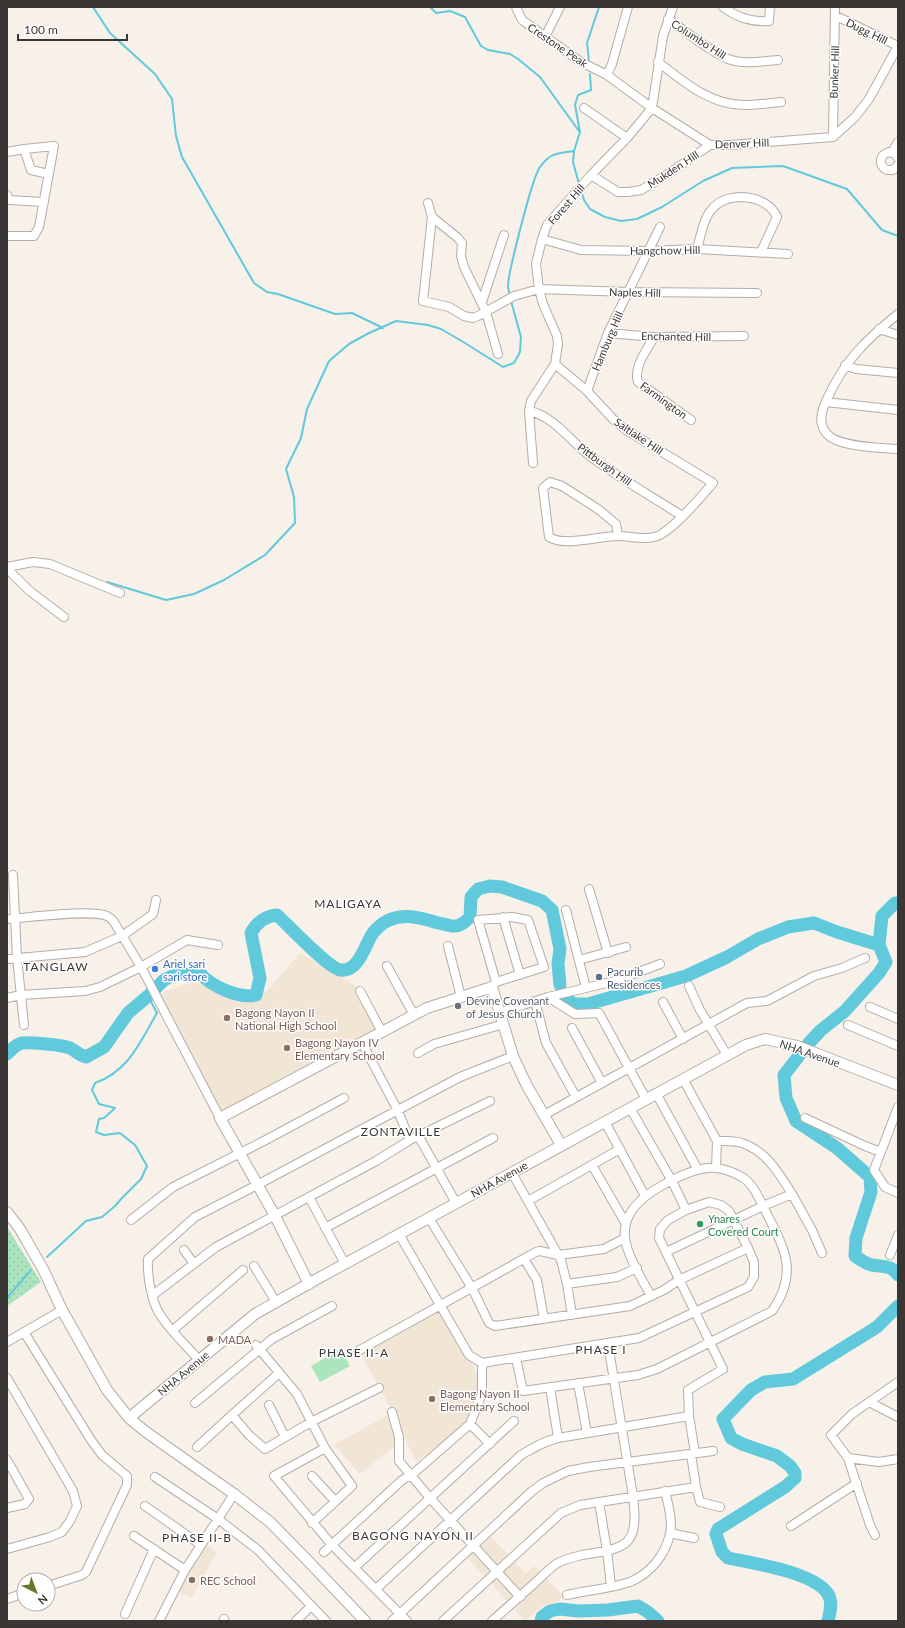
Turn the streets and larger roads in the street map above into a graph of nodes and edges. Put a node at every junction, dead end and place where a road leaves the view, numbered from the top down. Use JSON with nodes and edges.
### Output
{"nodes":[{"id":1,"x":516,"y":7,"type":"edge"},
{"id":2,"x":560,"y":7,"type":"edge"},
{"id":3,"x":628,"y":7,"type":"edge"},
{"id":4,"x":673,"y":7,"type":"edge"},
{"id":5,"x":770,"y":7,"type":"edge"},
{"id":6,"x":835,"y":7,"type":"edge"},
{"id":7,"x":725,"y":8,"type":"edge"},
{"id":8,"x":836,"y":16,"type":"junction"},
{"id":9,"x":668,"y":19,"type":"junction"},
{"id":10,"x":545,"y":36,"type":"junction"},
{"id":11,"x":898,"y":46,"type":"edge"},
{"id":12,"x":778,"y":60,"type":"dead end"},
{"id":13,"x":658,"y":62,"type":"junction"},
{"id":14,"x":607,"y":75,"type":"junction"},
{"id":15,"x":782,"y":102,"type":"dead end"},
{"id":16,"x":584,"y":108,"type":"dead end"},
{"id":17,"x":652,"y":108,"type":"junction"},
{"id":18,"x":833,"y":137,"type":"junction"},
{"id":19,"x":627,"y":138,"type":"junction"},
{"id":20,"x":898,"y":142,"type":"edge"},
{"id":21,"x":710,"y":145,"type":"junction"},
{"id":22,"x":24,"y":149,"type":"junction"},
{"id":23,"x":7,"y":152,"type":"edge"},
{"id":24,"x":895,"y":155,"type":"edge"},
{"id":25,"x":898,"y":165,"type":"edge"},
{"id":26,"x":49,"y":174,"type":"junction"},
{"id":27,"x":591,"y":175,"type":"junction"},
{"id":28,"x":7,"y":195,"type":"edge"},
{"id":29,"x":44,"y":202,"type":"junction"},
{"id":30,"x":428,"y":203,"type":"dead end"},
{"id":31,"x":432,"y":217,"type":"junction"},
{"id":32,"x":660,"y":227,"type":"dead end"},
{"id":33,"x":504,"y":235,"type":"dead end"},
{"id":34,"x":7,"y":236,"type":"edge"},
{"id":35,"x":542,"y":239,"type":"junction"},
{"id":36,"x":697,"y":249,"type":"junction"},
{"id":37,"x":648,"y":251,"type":"junction"},
{"id":38,"x":761,"y":252,"type":"junction"},
{"id":39,"x":788,"y":254,"type":"dead end"},
{"id":40,"x":539,"y":289,"type":"junction"},
{"id":41,"x":628,"y":292,"type":"junction"},
{"id":42,"x":757,"y":293,"type":"dead end"},
{"id":43,"x":482,"y":302,"type":"junction"},
{"id":44,"x":486,"y":312,"type":"junction"},
{"id":45,"x":898,"y":314,"type":"edge"},
{"id":46,"x":879,"y":329,"type":"junction"},
{"id":47,"x":608,"y":333,"type":"junction"},
{"id":48,"x":898,"y":335,"type":"edge"},
{"id":49,"x":744,"y":336,"type":"dead end"},
{"id":50,"x":654,"y":337,"type":"junction"},
{"id":51,"x":498,"y":354,"type":"dead end"},
{"id":52,"x":556,"y":364,"type":"junction"},
{"id":53,"x":845,"y":365,"type":"junction"},
{"id":54,"x":898,"y":373,"type":"edge"},
{"id":55,"x":587,"y":391,"type":"junction"},
{"id":56,"x":826,"y":402,"type":"junction"},
{"id":57,"x":898,"y":410,"type":"edge"},
{"id":58,"x":529,"y":411,"type":"junction"},
{"id":59,"x":691,"y":420,"type":"dead end"},
{"id":60,"x":898,"y":449,"type":"edge"},
{"id":61,"x":533,"y":464,"type":"dead end"},
{"id":62,"x":682,"y":516,"type":"junction"},
{"id":63,"x":618,"y":536,"type":"junction"},
{"id":64,"x":7,"y":568,"type":"edge"},
{"id":65,"x":120,"y":594,"type":"dead end"},
{"id":66,"x":64,"y":617,"type":"dead end"},
{"id":67,"x":13,"y":875,"type":"dead end"},
{"id":68,"x":589,"y":889,"type":"dead end"},
{"id":69,"x":156,"y":900,"type":"dead end"},
{"id":70,"x":566,"y":910,"type":"dead end"},
{"id":71,"x":503,"y":917,"type":"junction"},
{"id":72,"x":11,"y":919,"type":"edge"},
{"id":73,"x":122,"y":936,"type":"junction"},
{"id":74,"x":218,"y":945,"type":"dead end"},
{"id":75,"x":448,"y":946,"type":"dead end"},
{"id":76,"x":626,"y":947,"type":"dead end"},
{"id":77,"x":608,"y":953,"type":"junction"},
{"id":78,"x":17,"y":958,"type":"junction"},
{"id":79,"x":865,"y":958,"type":"dead end"},
{"id":80,"x":7,"y":959,"type":"edge"},
{"id":81,"x":580,"y":960,"type":"junction"},
{"id":82,"x":660,"y":964,"type":"dead end"},
{"id":83,"x":387,"y":966,"type":"dead end"},
{"id":84,"x":141,"y":967,"type":"junction"},
{"id":85,"x":520,"y":975,"type":"junction"},
{"id":86,"x":494,"y":985,"type":"junction"},
{"id":87,"x":689,"y":986,"type":"dead end"},
{"id":88,"x":586,"y":988,"type":"junction"},
{"id":89,"x":360,"y":991,"type":"dead end"},
{"id":90,"x":21,"y":995,"type":"junction"},
{"id":91,"x":461,"y":997,"type":"junction"},
{"id":92,"x":548,"y":997,"type":"junction"},
{"id":93,"x":7,"y":998,"type":"edge"},
{"id":94,"x":535,"y":1001,"type":"junction"},
{"id":95,"x":663,"y":1002,"type":"dead end"},
{"id":96,"x":870,"y":1007,"type":"dead end"},
{"id":97,"x":501,"y":1012,"type":"junction"},
{"id":98,"x":414,"y":1015,"type":"junction"},
{"id":99,"x":898,"y":1019,"type":"edge"},
{"id":100,"x":504,"y":1024,"type":"junction"},
{"id":101,"x":710,"y":1024,"type":"junction"},
{"id":102,"x":24,"y":1025,"type":"dead end"},
{"id":103,"x":848,"y":1025,"type":"dead end"},
{"id":104,"x":572,"y":1028,"type":"dead end"},
{"id":105,"x":382,"y":1032,"type":"junction"},
{"id":106,"x":683,"y":1039,"type":"junction"},
{"id":107,"x":362,"y":1043,"type":"junction"},
{"id":108,"x":898,"y":1046,"type":"edge"},
{"id":109,"x":418,"y":1053,"type":"dead end"},
{"id":110,"x":727,"y":1055,"type":"junction"},
{"id":111,"x":514,"y":1056,"type":"junction"},
{"id":112,"x":629,"y":1068,"type":"junction"},
{"id":113,"x":683,"y":1079,"type":"junction"},
{"id":114,"x":602,"y":1083,"type":"junction"},
{"id":115,"x":898,"y":1085,"type":"edge"},
{"id":116,"x":656,"y":1093,"type":"junction"},
{"id":117,"x":344,"y":1098,"type":"dead end"},
{"id":118,"x":576,"y":1098,"type":"junction"},
{"id":119,"x":646,"y":1099,"type":"junction"},
{"id":120,"x":490,"y":1101,"type":"dead end"},
{"id":121,"x":898,"y":1107,"type":"edge"},
{"id":122,"x":630,"y":1108,"type":"junction"},
{"id":123,"x":397,"y":1109,"type":"junction"},
{"id":124,"x":544,"y":1115,"type":"junction"},
{"id":125,"x":220,"y":1118,"type":"junction"},
{"id":126,"x":805,"y":1118,"type":"dead end"},
{"id":127,"x":605,"y":1122,"type":"junction"},
{"id":128,"x":418,"y":1137,"type":"junction"},
{"id":129,"x":493,"y":1138,"type":"dead end"},
{"id":130,"x":410,"y":1140,"type":"junction"},
{"id":131,"x":717,"y":1141,"type":"junction"},
{"id":132,"x":561,"y":1145,"type":"junction"},
{"id":133,"x":620,"y":1148,"type":"junction"},
{"id":134,"x":240,"y":1152,"type":"junction"},
{"id":135,"x":881,"y":1152,"type":"junction"},
{"id":136,"x":592,"y":1165,"type":"junction"},
{"id":137,"x":437,"y":1168,"type":"junction"},
{"id":138,"x":716,"y":1168,"type":"junction"},
{"id":139,"x":698,"y":1170,"type":"junction"},
{"id":140,"x":512,"y":1173,"type":"junction"},
{"id":141,"x":672,"y":1181,"type":"junction"},
{"id":142,"x":257,"y":1185,"type":"junction"},
{"id":143,"x":898,"y":1193,"type":"edge"},
{"id":144,"x":792,"y":1194,"type":"junction"},
{"id":145,"x":645,"y":1196,"type":"junction"},
{"id":146,"x":309,"y":1197,"type":"junction"},
{"id":147,"x":528,"y":1201,"type":"junction"},
{"id":148,"x":456,"y":1203,"type":"junction"},
{"id":149,"x":763,"y":1206,"type":"junction"},
{"id":150,"x":686,"y":1210,"type":"junction"},
{"id":151,"x":7,"y":1212,"type":"edge"},
{"id":152,"x":275,"y":1216,"type":"junction"},
{"id":153,"x":429,"y":1218,"type":"junction"},
{"id":154,"x":131,"y":1220,"type":"dead end"},
{"id":155,"x":734,"y":1220,"type":"junction"},
{"id":156,"x":626,"y":1224,"type":"junction"},
{"id":157,"x":325,"y":1228,"type":"junction"},
{"id":158,"x":400,"y":1234,"type":"junction"},
{"id":159,"x":898,"y":1235,"type":"edge"},
{"id":160,"x":625,"y":1238,"type":"junction"},
{"id":161,"x":748,"y":1248,"type":"junction"},
{"id":162,"x":184,"y":1250,"type":"dead end"},
{"id":163,"x":666,"y":1252,"type":"junction"},
{"id":164,"x":822,"y":1253,"type":"dead end"},
{"id":165,"x":558,"y":1254,"type":"junction"},
{"id":166,"x":890,"y":1255,"type":"dead end"},
{"id":167,"x":524,"y":1258,"type":"junction"},
{"id":168,"x":194,"y":1264,"type":"junction"},
{"id":169,"x":345,"y":1264,"type":"junction"},
{"id":170,"x":254,"y":1266,"type":"dead end"},
{"id":171,"x":637,"y":1268,"type":"junction"},
{"id":172,"x":243,"y":1270,"type":"dead end"},
{"id":173,"x":679,"y":1280,"type":"junction"},
{"id":174,"x":309,"y":1284,"type":"junction"},
{"id":175,"x":567,"y":1284,"type":"junction"},
{"id":176,"x":472,"y":1288,"type":"junction"},
{"id":177,"x":153,"y":1295,"type":"junction"},
{"id":178,"x":651,"y":1296,"type":"junction"},
{"id":179,"x":276,"y":1302,"type":"junction"},
{"id":180,"x":332,"y":1306,"type":"dead end"},
{"id":181,"x":440,"y":1306,"type":"junction"},
{"id":182,"x":62,"y":1310,"type":"junction"},
{"id":183,"x":695,"y":1312,"type":"junction"},
{"id":184,"x":572,"y":1315,"type":"junction"},
{"id":185,"x":544,"y":1319,"type":"junction"},
{"id":186,"x":173,"y":1330,"type":"junction"},
{"id":187,"x":24,"y":1332,"type":"junction"},
{"id":188,"x":7,"y":1342,"type":"edge"},
{"id":189,"x":710,"y":1343,"type":"junction"},
{"id":190,"x":608,"y":1344,"type":"junction"},
{"id":191,"x":258,"y":1347,"type":"junction"},
{"id":192,"x":358,"y":1351,"type":"dead end"},
{"id":193,"x":516,"y":1358,"type":"junction"},
{"id":194,"x":199,"y":1360,"type":"junction"},
{"id":195,"x":482,"y":1363,"type":"junction"},
{"id":196,"x":279,"y":1372,"type":"junction"},
{"id":197,"x":7,"y":1378,"type":"edge"},
{"id":198,"x":613,"y":1378,"type":"junction"},
{"id":199,"x":898,"y":1382,"type":"edge"},
{"id":200,"x":578,"y":1383,"type":"junction"},
{"id":201,"x":379,"y":1388,"type":"dead end"},
{"id":202,"x":550,"y":1388,"type":"junction"},
{"id":203,"x":869,"y":1402,"type":"junction"},
{"id":204,"x":195,"y":1403,"type":"dead end"},
{"id":205,"x":270,"y":1405,"type":"dead end"},
{"id":206,"x":392,"y":1412,"type":"dead end"},
{"id":207,"x":232,"y":1415,"type":"junction"},
{"id":208,"x":689,"y":1416,"type":"junction"},
{"id":209,"x":898,"y":1417,"type":"edge"},
{"id":210,"x":129,"y":1418,"type":"junction"},
{"id":211,"x":514,"y":1421,"type":"dead end"},
{"id":212,"x":311,"y":1422,"type":"junction"},
{"id":213,"x":470,"y":1424,"type":"junction"},
{"id":214,"x":621,"y":1427,"type":"junction"},
{"id":215,"x":587,"y":1433,"type":"junction"},
{"id":216,"x":285,"y":1437,"type":"junction"},
{"id":217,"x":558,"y":1438,"type":"junction"},
{"id":218,"x":490,"y":1444,"type":"junction"},
{"id":219,"x":197,"y":1447,"type":"dead end"},
{"id":220,"x":325,"y":1448,"type":"junction"},
{"id":221,"x":712,"y":1451,"type":"dead end"},
{"id":222,"x":693,"y":1454,"type":"junction"},
{"id":223,"x":848,"y":1458,"type":"junction"},
{"id":224,"x":898,"y":1459,"type":"edge"},
{"id":225,"x":7,"y":1460,"type":"edge"},
{"id":226,"x":626,"y":1462,"type":"junction"},
{"id":227,"x":312,"y":1476,"type":"dead end"},
{"id":228,"x":410,"y":1476,"type":"junction"},
{"id":229,"x":156,"y":1477,"type":"dead end"},
{"id":230,"x":857,"y":1484,"type":"junction"},
{"id":231,"x":696,"y":1486,"type":"junction"},
{"id":232,"x":665,"y":1491,"type":"junction"},
{"id":233,"x":234,"y":1494,"type":"junction"},
{"id":234,"x":633,"y":1496,"type":"junction"},
{"id":235,"x":430,"y":1498,"type":"junction"},
{"id":236,"x":335,"y":1501,"type":"junction"},
{"id":237,"x":599,"y":1502,"type":"junction"},
{"id":238,"x":145,"y":1506,"type":"dead end"},
{"id":239,"x":720,"y":1507,"type":"dead end"},
{"id":240,"x":7,"y":1508,"type":"edge"},
{"id":241,"x":218,"y":1519,"type":"junction"},
{"id":242,"x":451,"y":1521,"type":"junction"},
{"id":243,"x":312,"y":1522,"type":"junction"},
{"id":244,"x":791,"y":1526,"type":"dead end"},
{"id":245,"x":670,"y":1533,"type":"junction"},
{"id":246,"x":875,"y":1535,"type":"dead end"},
{"id":247,"x":134,"y":1536,"type":"dead end"},
{"id":248,"x":694,"y":1538,"type":"dead end"},
{"id":249,"x":200,"y":1544,"type":"junction"},
{"id":250,"x":332,"y":1545,"type":"junction"},
{"id":251,"x":473,"y":1545,"type":"junction"},
{"id":252,"x":7,"y":1549,"type":"edge"},
{"id":253,"x":154,"y":1549,"type":"junction"},
{"id":254,"x":607,"y":1551,"type":"junction"},
{"id":255,"x":324,"y":1552,"type":"dead end"},
{"id":256,"x":355,"y":1567,"type":"junction"},
{"id":257,"x":185,"y":1570,"type":"junction"},
{"id":258,"x":497,"y":1571,"type":"junction"},
{"id":259,"x":56,"y":1583,"type":"edge"},
{"id":260,"x":611,"y":1586,"type":"junction"},
{"id":261,"x":376,"y":1589,"type":"junction"},
{"id":262,"x":578,"y":1592,"type":"junction"},
{"id":263,"x":567,"y":1595,"type":"dead end"},
{"id":264,"x":520,"y":1597,"type":"junction"},
{"id":265,"x":578,"y":1602,"type":"dead end"},
{"id":266,"x":311,"y":1606,"type":"junction"},
{"id":267,"x":400,"y":1613,"type":"junction"},
{"id":268,"x":125,"y":1614,"type":"dead end"},
{"id":269,"x":159,"y":1621,"type":"edge"},
{"id":270,"x":296,"y":1621,"type":"edge"},
{"id":271,"x":326,"y":1621,"type":"edge"},
{"id":272,"x":365,"y":1621,"type":"edge"},
{"id":273,"x":392,"y":1621,"type":"edge"},
{"id":274,"x":408,"y":1621,"type":"edge"},
{"id":275,"x":443,"y":1621,"type":"edge"},
{"id":276,"x":492,"y":1621,"type":"edge"}],
"edges":[{"from":1,"to":10,"type":"street","name":"Crestone Peak"},
{"from":2,"to":10,"type":"street"},
{"from":3,"to":14,"type":"street"},
{"from":4,"to":9,"type":"street"},
{"from":5,"to":7,"type":"street"},
{"from":6,"to":8,"type":"street","name":"Bunker Hill"},
{"from":8,"to":11,"type":"street","name":"Dugg Hill"},
{"from":8,"to":18,"type":"street","name":"Bunker Hill"},
{"from":9,"to":12,"type":"street","name":"Columbo Hill"},
{"from":9,"to":13,"type":"street"},
{"from":10,"to":14,"type":"street","name":"Crestone Peak"},
{"from":11,"to":18,"type":"street"},
{"from":13,"to":15,"type":"street"},
{"from":13,"to":17,"type":"street"},
{"from":14,"to":17,"type":"street","name":"Denver Hill"},
{"from":16,"to":19,"type":"street"},
{"from":17,"to":19,"type":"street","name":"Forest Hill"},
{"from":17,"to":21,"type":"street","name":"Denver Hill"},
{"from":18,"to":21,"type":"street","name":"Denver Hill"},
{"from":19,"to":27,"type":"street","name":"Forest Hill"},
{"from":20,"to":24,"type":"street"},
{"from":21,"to":27,"type":"street","name":"Mukden Hill"},
{"from":22,"to":23,"type":"street"},
{"from":22,"to":26,"type":"street"},
{"from":22,"to":26,"type":"street"},
{"from":24,"to":25,"type":"street"},
{"from":26,"to":29,"type":"street"},
{"from":27,"to":35,"type":"street","name":"Forest Hill"},
{"from":28,"to":29,"type":"street"},
{"from":29,"to":34,"type":"street"},
{"from":30,"to":31,"type":"street"},
{"from":31,"to":43,"type":"street"},
{"from":31,"to":44,"type":"street","name":"Naples Hill"},
{"from":32,"to":37,"type":"street","name":"Hamburg Hill"},
{"from":33,"to":43,"type":"street"},
{"from":35,"to":37,"type":"street","name":"Hangchow Hill"},
{"from":35,"to":40,"type":"street","name":"Forest Hill"},
{"from":36,"to":37,"type":"street","name":"Hangchow Hill"},
{"from":36,"to":38,"type":"street","name":"Hangchow Hill"},
{"from":36,"to":38,"type":"street"},
{"from":37,"to":41,"type":"street","name":"Hamburg Hill"},
{"from":38,"to":39,"type":"street","name":"Hangchow Hill"},
{"from":40,"to":41,"type":"street","name":"Naples Hill"},
{"from":40,"to":44,"type":"street","name":"Naples Hill"},
{"from":40,"to":52,"type":"street","name":"Forest Hill"},
{"from":41,"to":42,"type":"street","name":"Naples Hill"},
{"from":41,"to":47,"type":"street","name":"Hamburg Hill"},
{"from":43,"to":44,"type":"street"},
{"from":44,"to":51,"type":"street"},
{"from":45,"to":46,"type":"street"},
{"from":46,"to":48,"type":"street"},
{"from":46,"to":53,"type":"street"},
{"from":47,"to":50,"type":"street","name":"Enchanted Hill"},
{"from":47,"to":55,"type":"street","name":"Hamburg Hill"},
{"from":49,"to":50,"type":"street","name":"Enchanted Hill"},
{"from":50,"to":59,"type":"street","name":"Farmington"},
{"from":52,"to":55,"type":"street","name":"Saltlake Hill"},
{"from":52,"to":58,"type":"street","name":"Forest Hill"},
{"from":53,"to":54,"type":"street"},
{"from":53,"to":56,"type":"street"},
{"from":55,"to":62,"type":"street","name":"Saltlake Hill"},
{"from":56,"to":57,"type":"street"},
{"from":56,"to":60,"type":"street"},
{"from":58,"to":61,"type":"street","name":"Forest Hill"},
{"from":58,"to":62,"type":"street","name":"Pittburgh Hill"},
{"from":62,"to":63,"type":"street"},
{"from":63,"to":63,"type":"street"},
{"from":64,"to":65,"type":"street"},
{"from":64,"to":66,"type":"street"},
{"from":67,"to":72,"type":"street"},
{"from":68,"to":77,"type":"street"},
{"from":69,"to":73,"type":"street"},
{"from":70,"to":81,"type":"street"},
{"from":71,"to":85,"type":"street"},
{"from":71,"to":85,"type":"street"},
{"from":71,"to":86,"type":"street"},
{"from":72,"to":73,"type":"street"},
{"from":72,"to":78,"type":"street"},
{"from":73,"to":78,"type":"street"},
{"from":73,"to":84,"type":"street"},
{"from":74,"to":84,"type":"street"},
{"from":75,"to":91,"type":"street"},
{"from":76,"to":77,"type":"street"},
{"from":77,"to":81,"type":"street"},
{"from":78,"to":80,"type":"street"},
{"from":78,"to":90,"type":"street"},
{"from":79,"to":101,"type":"street"},
{"from":81,"to":88,"type":"street"},
{"from":82,"to":88,"type":"street"},
{"from":83,"to":98,"type":"street"},
{"from":84,"to":90,"type":"street"},
{"from":84,"to":125,"type":"street"},
{"from":85,"to":86,"type":"street"},
{"from":86,"to":91,"type":"street"},
{"from":86,"to":97,"type":"street"},
{"from":87,"to":101,"type":"street"},
{"from":88,"to":92,"type":"street"},
{"from":89,"to":105,"type":"street"},
{"from":90,"to":93,"type":"street"},
{"from":90,"to":102,"type":"street"},
{"from":91,"to":98,"type":"street"},
{"from":92,"to":94,"type":"street"},
{"from":92,"to":112,"type":"street"},
{"from":94,"to":97,"type":"street"},
{"from":94,"to":118,"type":"street"},
{"from":95,"to":106,"type":"street"},
{"from":96,"to":99,"type":"street"},
{"from":97,"to":100,"type":"street"},
{"from":98,"to":105,"type":"street"},
{"from":100,"to":109,"type":"street"},
{"from":100,"to":111,"type":"street"},
{"from":101,"to":106,"type":"street"},
{"from":101,"to":110,"type":"street"},
{"from":103,"to":108,"type":"street"},
{"from":104,"to":114,"type":"street"},
{"from":105,"to":107,"type":"street"},
{"from":106,"to":112,"type":"street"},
{"from":107,"to":123,"type":"street"},
{"from":107,"to":125,"type":"street"},
{"from":110,"to":113,"type":"street","name":"NHA Avenue"},
{"from":110,"to":115,"type":"street","name":"NHA Avenue"},
{"from":111,"to":123,"type":"street"},
{"from":111,"to":124,"type":"street"},
{"from":112,"to":114,"type":"street"},
{"from":112,"to":119,"type":"street"},
{"from":113,"to":116,"type":"street","name":"NHA Avenue"},
{"from":113,"to":131,"type":"street"},
{"from":114,"to":118,"type":"street"},
{"from":116,"to":119,"type":"street","name":"NHA Avenue"},
{"from":116,"to":139,"type":"street"},
{"from":117,"to":134,"type":"street"},
{"from":118,"to":124,"type":"street"},
{"from":119,"to":122,"type":"street","name":"NHA Avenue"},
{"from":120,"to":128,"type":"street"},
{"from":121,"to":135,"type":"street"},
{"from":122,"to":127,"type":"street","name":"NHA Avenue"},
{"from":122,"to":141,"type":"street"},
{"from":123,"to":130,"type":"street"},
{"from":123,"to":142,"type":"street"},
{"from":124,"to":132,"type":"street"},
{"from":125,"to":134,"type":"street"},
{"from":126,"to":135,"type":"street"},
{"from":127,"to":132,"type":"street","name":"NHA Avenue"},
{"from":127,"to":133,"type":"street"},
{"from":128,"to":130,"type":"street"},
{"from":128,"to":137,"type":"street"},
{"from":129,"to":137,"type":"street"},
{"from":130,"to":146,"type":"street"},
{"from":131,"to":138,"type":"street"},
{"from":131,"to":144,"type":"street"},
{"from":132,"to":140,"type":"street","name":"NHA Avenue"},
{"from":133,"to":136,"type":"street"},
{"from":133,"to":145,"type":"street"},
{"from":134,"to":142,"type":"street"},
{"from":134,"to":154,"type":"street"},
{"from":135,"to":143,"type":"street"},
{"from":136,"to":147,"type":"street"},
{"from":136,"to":156,"type":"street"},
{"from":137,"to":148,"type":"street"},
{"from":137,"to":157,"type":"street"},
{"from":138,"to":139,"type":"street"},
{"from":138,"to":149,"type":"street"},
{"from":139,"to":141,"type":"street"},
{"from":140,"to":147,"type":"street"},
{"from":140,"to":148,"type":"street","name":"NHA Avenue"},
{"from":141,"to":145,"type":"street"},
{"from":141,"to":150,"type":"street"},
{"from":142,"to":152,"type":"street"},
{"from":142,"to":177,"type":"street"},
{"from":144,"to":149,"type":"street"},
{"from":144,"to":164,"type":"street"},
{"from":145,"to":156,"type":"street"},
{"from":146,"to":152,"type":"street"},
{"from":146,"to":157,"type":"street"},
{"from":147,"to":165,"type":"street"},
{"from":148,"to":153,"type":"street","name":"NHA Avenue"},
{"from":149,"to":155,"type":"street"},
{"from":149,"to":189,"type":"street"},
{"from":150,"to":155,"type":"street"},
{"from":150,"to":163,"type":"street"},
{"from":151,"to":182,"type":"street"},
{"from":152,"to":168,"type":"street"},
{"from":152,"to":174,"type":"street"},
{"from":153,"to":158,"type":"street","name":"NHA Avenue"},
{"from":153,"to":176,"type":"street"},
{"from":155,"to":161,"type":"street"},
{"from":155,"to":163,"type":"street"},
{"from":156,"to":160,"type":"street"},
{"from":157,"to":169,"type":"street"},
{"from":158,"to":169,"type":"street","name":"NHA Avenue"},
{"from":158,"to":181,"type":"street"},
{"from":159,"to":166,"type":"street"},
{"from":160,"to":165,"type":"street"},
{"from":160,"to":171,"type":"street"},
{"from":161,"to":173,"type":"street"},
{"from":161,"to":183,"type":"street"},
{"from":162,"to":168,"type":"street"},
{"from":163,"to":173,"type":"street"},
{"from":165,"to":167,"type":"street"},
{"from":165,"to":175,"type":"street"},
{"from":167,"to":176,"type":"street"},
{"from":167,"to":185,"type":"street"},
{"from":168,"to":177,"type":"street"},
{"from":169,"to":174,"type":"street","name":"NHA Avenue"},
{"from":170,"to":179,"type":"street"},
{"from":171,"to":175,"type":"street"},
{"from":171,"to":178,"type":"street"},
{"from":172,"to":186,"type":"street"},
{"from":173,"to":178,"type":"street"},
{"from":173,"to":183,"type":"street"},
{"from":174,"to":179,"type":"street","name":"NHA Avenue"},
{"from":175,"to":184,"type":"street"},
{"from":176,"to":181,"type":"street"},
{"from":176,"to":185,"type":"street"},
{"from":177,"to":186,"type":"street"},
{"from":178,"to":184,"type":"street"},
{"from":179,"to":194,"type":"street","name":"NHA Avenue"},
{"from":180,"to":191,"type":"street"},
{"from":181,"to":192,"type":"street"},
{"from":181,"to":195,"type":"street"},
{"from":182,"to":187,"type":"street"},
{"from":182,"to":210,"type":"street"},
{"from":183,"to":189,"type":"street"},
{"from":183,"to":190,"type":"street"},
{"from":184,"to":185,"type":"street"},
{"from":186,"to":194,"type":"street"},
{"from":187,"to":188,"type":"street"},
{"from":187,"to":259,"type":"street"},
{"from":189,"to":198,"type":"street"},
{"from":189,"to":208,"type":"street"},
{"from":190,"to":193,"type":"street"},
{"from":190,"to":198,"type":"street"},
{"from":191,"to":196,"type":"street"},
{"from":191,"to":204,"type":"street"},
{"from":193,"to":195,"type":"street"},
{"from":193,"to":202,"type":"street"},
{"from":194,"to":210,"type":"street","name":"NHA Avenue"},
{"from":195,"to":213,"type":"street"},
{"from":196,"to":207,"type":"street"},
{"from":196,"to":212,"type":"street"},
{"from":197,"to":252,"type":"street"},
{"from":198,"to":200,"type":"street"},
{"from":198,"to":214,"type":"street"},
{"from":199,"to":203,"type":"street"},
{"from":200,"to":202,"type":"street"},
{"from":200,"to":215,"type":"street"},
{"from":201,"to":212,"type":"street"},
{"from":202,"to":217,"type":"street"},
{"from":203,"to":209,"type":"street"},
{"from":203,"to":223,"type":"street"},
{"from":205,"to":216,"type":"street"},
{"from":206,"to":228,"type":"street"},
{"from":207,"to":216,"type":"street"},
{"from":207,"to":219,"type":"street"},
{"from":208,"to":214,"type":"street"},
{"from":208,"to":222,"type":"street"},
{"from":210,"to":233,"type":"street"},
{"from":211,"to":218,"type":"street"},
{"from":212,"to":216,"type":"street"},
{"from":212,"to":220,"type":"street"},
{"from":213,"to":218,"type":"street"},
{"from":213,"to":228,"type":"street"},
{"from":214,"to":215,"type":"street"},
{"from":214,"to":226,"type":"street"},
{"from":215,"to":217,"type":"street"},
{"from":217,"to":242,"type":"street"},
{"from":218,"to":235,"type":"street"},
{"from":220,"to":236,"type":"street"},
{"from":220,"to":243,"type":"street"},
{"from":221,"to":222,"type":"street"},
{"from":222,"to":226,"type":"street"},
{"from":222,"to":231,"type":"street"},
{"from":223,"to":224,"type":"street"},
{"from":223,"to":230,"type":"street"},
{"from":225,"to":240,"type":"street"},
{"from":226,"to":234,"type":"street"},
{"from":226,"to":251,"type":"street"},
{"from":227,"to":236,"type":"street"},
{"from":228,"to":235,"type":"street"},
{"from":228,"to":250,"type":"street"},
{"from":229,"to":241,"type":"street"},
{"from":230,"to":244,"type":"street"},
{"from":230,"to":246,"type":"street"},
{"from":231,"to":232,"type":"street"},
{"from":231,"to":239,"type":"street"},
{"from":232,"to":234,"type":"street"},
{"from":232,"to":245,"type":"street"},
{"from":233,"to":241,"type":"street"},
{"from":233,"to":272,"type":"street"},
{"from":234,"to":237,"type":"street"},
{"from":234,"to":254,"type":"street"},
{"from":235,"to":242,"type":"street"},
{"from":235,"to":256,"type":"street"},
{"from":236,"to":243,"type":"street"},
{"from":237,"to":254,"type":"street"},
{"from":237,"to":258,"type":"street"},
{"from":238,"to":249,"type":"street"},
{"from":241,"to":249,"type":"street"},
{"from":241,"to":266,"type":"street"},
{"from":242,"to":251,"type":"street"},
{"from":242,"to":261,"type":"street"},
{"from":243,"to":250,"type":"street"},
{"from":245,"to":248,"type":"street"},
{"from":245,"to":260,"type":"street"},
{"from":247,"to":253,"type":"street"},
{"from":249,"to":257,"type":"street"},
{"from":250,"to":255,"type":"street"},
{"from":250,"to":256,"type":"street"},
{"from":251,"to":258,"type":"street"},
{"from":251,"to":267,"type":"street"},
{"from":253,"to":257,"type":"street"},
{"from":253,"to":268,"type":"street"},
{"from":254,"to":260,"type":"street"},
{"from":254,"to":264,"type":"street"},
{"from":256,"to":261,"type":"street"},
{"from":257,"to":269,"type":"street"},
{"from":258,"to":264,"type":"street"},
{"from":258,"to":275,"type":"street"},
{"from":260,"to":262,"type":"street"},
{"from":261,"to":267,"type":"street"},
{"from":262,"to":263,"type":"street"},
{"from":262,"to":265,"type":"street"},
{"from":264,"to":276,"type":"street"},
{"from":266,"to":270,"type":"street"},
{"from":266,"to":271,"type":"street"},
{"from":267,"to":273,"type":"street"},
{"from":267,"to":274,"type":"street"}]}
